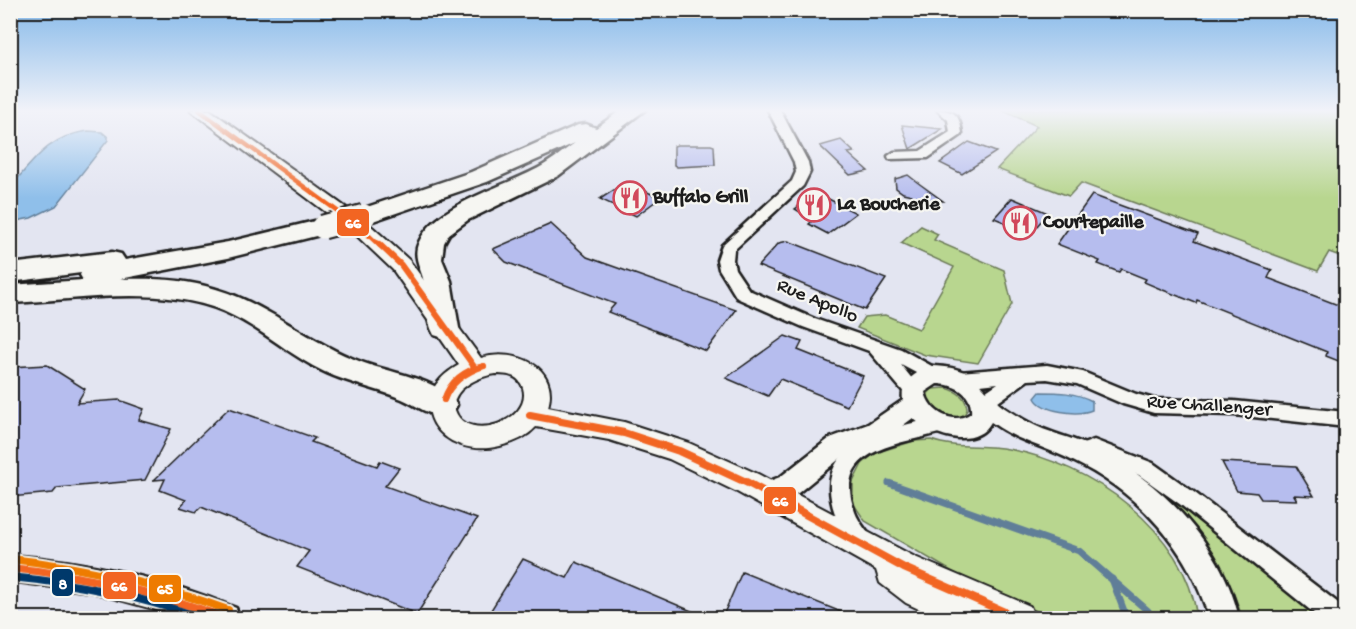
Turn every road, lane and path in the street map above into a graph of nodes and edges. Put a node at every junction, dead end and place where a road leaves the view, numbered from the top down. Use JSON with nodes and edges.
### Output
{"nodes":[{"id":1,"x":239,"y":139,"type":"edge"},
{"id":2,"x":541,"y":139,"type":"edge"},
{"id":3,"x":567,"y":139,"type":"edge"},
{"id":4,"x":594,"y":139,"type":"edge"},
{"id":5,"x":789,"y":139,"type":"edge"},
{"id":6,"x":946,"y":139,"type":"edge"},
{"id":7,"x":894,"y":156,"type":"dead end"},
{"id":8,"x":358,"y":212,"type":"junction"},
{"id":9,"x":317,"y":223,"type":"junction"},
{"id":10,"x":10,"y":273,"type":"edge"},
{"id":11,"x":10,"y":286,"type":"edge"},
{"id":12,"x":10,"y":294,"type":"edge"},
{"id":13,"x":444,"y":328,"type":"junction"},
{"id":14,"x":875,"y":348,"type":"junction"},
{"id":15,"x":475,"y":368,"type":"junction"},
{"id":16,"x":1024,"y":374,"type":"junction"},
{"id":17,"x":933,"y":375,"type":"junction"},
{"id":18,"x":959,"y":379,"type":"junction"},
{"id":19,"x":914,"y":397,"type":"junction"},
{"id":20,"x":983,"y":403,"type":"junction"},
{"id":21,"x":441,"y":405,"type":"junction"},
{"id":22,"x":530,"y":416,"type":"junction"},
{"id":23,"x":1346,"y":420,"type":"edge"},
{"id":24,"x":941,"y":425,"type":"junction"},
{"id":25,"x":1082,"y":453,"type":"junction"},
{"id":26,"x":768,"y":493,"type":"junction"},
{"id":27,"x":838,"y":534,"type":"junction"},
{"id":28,"x":872,"y":551,"type":"junction"},
{"id":29,"x":10,"y":568,"type":"edge"},
{"id":30,"x":918,"y":592,"type":"junction"},
{"id":31,"x":225,"y":618,"type":"edge"},
{"id":32,"x":954,"y":618,"type":"edge"},
{"id":33,"x":973,"y":618,"type":"edge"},
{"id":34,"x":1018,"y":618,"type":"edge"},
{"id":35,"x":1224,"y":618,"type":"edge"},
{"id":36,"x":1338,"y":618,"type":"edge"}],
"edges":[{"from":1,"to":13,"type":"main road"},
{"from":2,"to":8,"type":"highway"},
{"from":3,"to":8,"type":"highway"},
{"from":4,"to":13,"type":"highway"},
{"from":5,"to":14,"type":"street","name":"Rue Apollo"},
{"from":6,"to":7,"type":"street"},
{"from":8,"to":9,"type":"highway","bridge":true},
{"from":9,"to":10,"type":"highway"},
{"from":9,"to":11,"type":"highway"},
{"from":12,"to":21,"type":"highway"},
{"from":13,"to":15,"type":"main road"},
{"from":14,"to":17,"type":"street","name":"Rue Apollo"},
{"from":14,"to":19,"type":"street"},
{"from":15,"to":21,"type":"main road"},
{"from":15,"to":22,"type":"main road"},
{"from":16,"to":18,"type":"street","name":"Rue Challenger"},
{"from":16,"to":20,"type":"street"},
{"from":16,"to":23,"type":"street","name":"Rue Challenger"},
{"from":17,"to":18,"type":"street"},
{"from":17,"to":19,"type":"street"},
{"from":18,"to":20,"type":"street"},
{"from":19,"to":24,"type":"street"},
{"from":19,"to":26,"type":"street"},
{"from":20,"to":24,"type":"street"},
{"from":20,"to":25,"type":"street"},
{"from":21,"to":22,"type":"main road"},
{"from":22,"to":26,"type":"main road"},
{"from":24,"to":28,"type":"street"},
{"from":25,"to":35,"type":"street"},
{"from":25,"to":36,"type":"street"},
{"from":26,"to":27,"type":"main road"},
{"from":27,"to":28,"type":"main road"},
{"from":27,"to":30,"type":"main road"},
{"from":28,"to":34,"type":"main road"},
{"from":29,"to":31,"type":"street"},
{"from":30,"to":32,"type":"street"},
{"from":30,"to":33,"type":"main road"}]}
